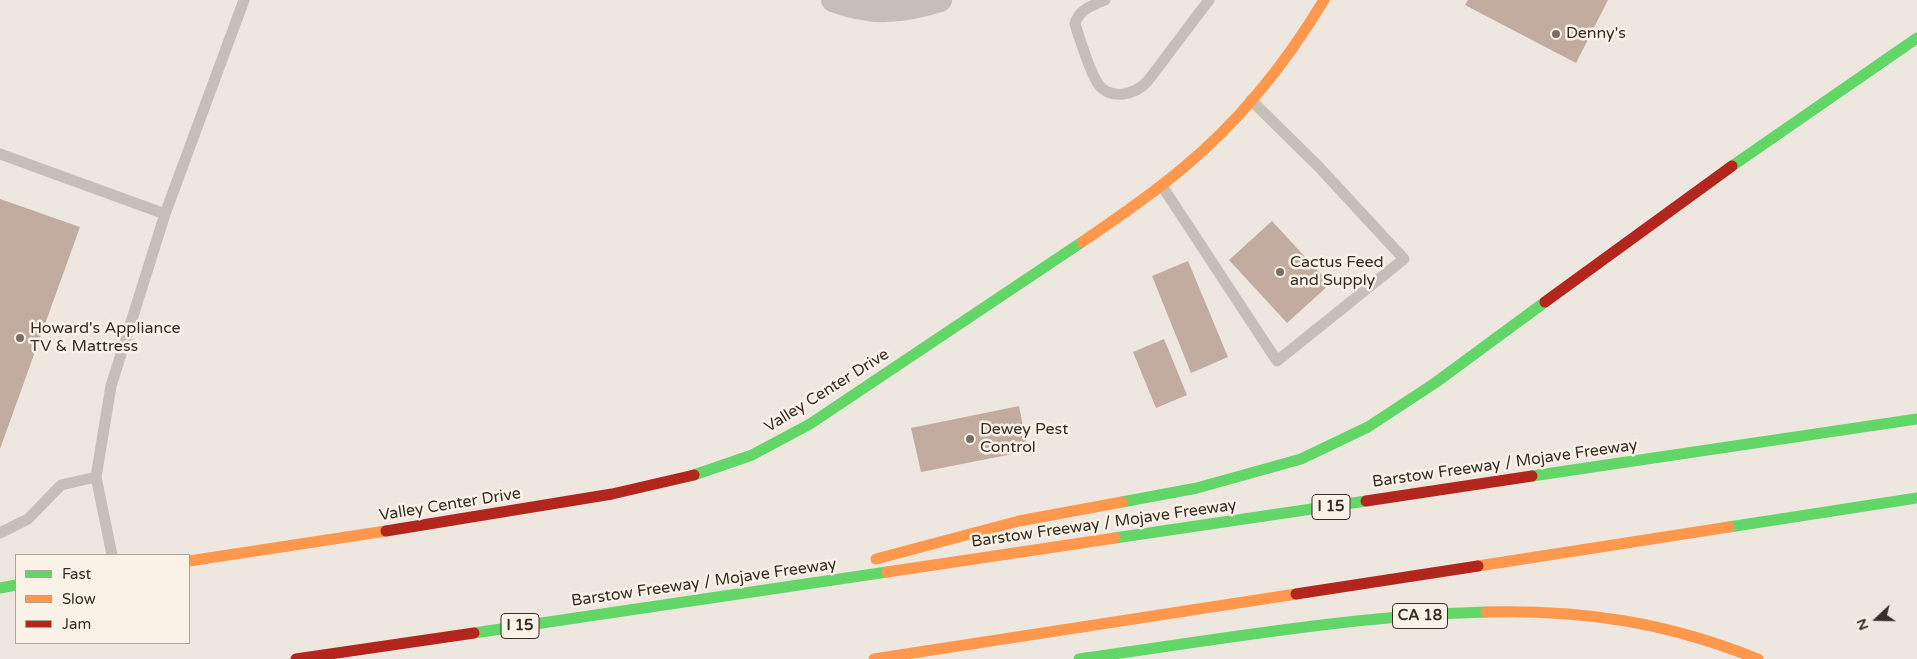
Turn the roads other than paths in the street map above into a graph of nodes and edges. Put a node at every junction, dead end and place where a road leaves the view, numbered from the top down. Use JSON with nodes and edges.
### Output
{"nodes":[{"id":1,"x":244,"y":0,"type":"edge"},
{"id":2,"x":833,"y":0,"type":"edge"},
{"id":3,"x":940,"y":0,"type":"edge"},
{"id":4,"x":1104,"y":0,"type":"edge"},
{"id":5,"x":1209,"y":0,"type":"edge"},
{"id":6,"x":1324,"y":0,"type":"edge"},
{"id":7,"x":1917,"y":38,"type":"edge"},
{"id":8,"x":1251,"y":100,"type":"junction"},
{"id":9,"x":0,"y":154,"type":"edge"},
{"id":10,"x":1162,"y":186,"type":"junction"},
{"id":11,"x":166,"y":214,"type":"junction"},
{"id":12,"x":1917,"y":419,"type":"edge"},
{"id":13,"x":96,"y":477,"type":"junction"},
{"id":14,"x":1917,"y":498,"type":"edge"},
{"id":15,"x":0,"y":533,"type":"edge"},
{"id":16,"x":112,"y":554,"type":"edge"},
{"id":17,"x":190,"y":561,"type":"edge"},
{"id":18,"x":15,"y":585,"type":"edge"},
{"id":19,"x":0,"y":588,"type":"edge"},
{"id":20,"x":744,"y":594,"type":"junction"},
{"id":21,"x":296,"y":659,"type":"edge"},
{"id":22,"x":874,"y":659,"type":"edge"},
{"id":23,"x":1079,"y":659,"type":"edge"},
{"id":24,"x":1758,"y":659,"type":"edge"}],
"edges":[{"from":1,"to":11,"type":"lane"},
{"from":2,"to":3,"type":"street"},
{"from":4,"to":5,"type":"lane"},
{"from":6,"to":8,"type":"main road","name":"Valley Center Drive"},
{"from":7,"to":20,"type":"main road"},
{"from":8,"to":10,"type":"main road","name":"Valley Center Drive"},
{"from":8,"to":10,"type":"lane"},
{"from":9,"to":11,"type":"lane"},
{"from":10,"to":17,"type":"main road","name":"Valley Center Drive"},
{"from":11,"to":13,"type":"lane"},
{"from":12,"to":20,"type":"main road","name":"Barstow Freeway / Mojave Freeway","number":"I 15"},
{"from":13,"to":15,"type":"lane"},
{"from":13,"to":16,"type":"lane"},
{"from":14,"to":22,"type":"main road"},
{"from":18,"to":19,"type":"main road"},
{"from":20,"to":21,"type":"main road","name":"Barstow Freeway / Mojave Freeway","number":"I 15"},
{"from":23,"to":24,"type":"main road","number":"CA 18"}]}
